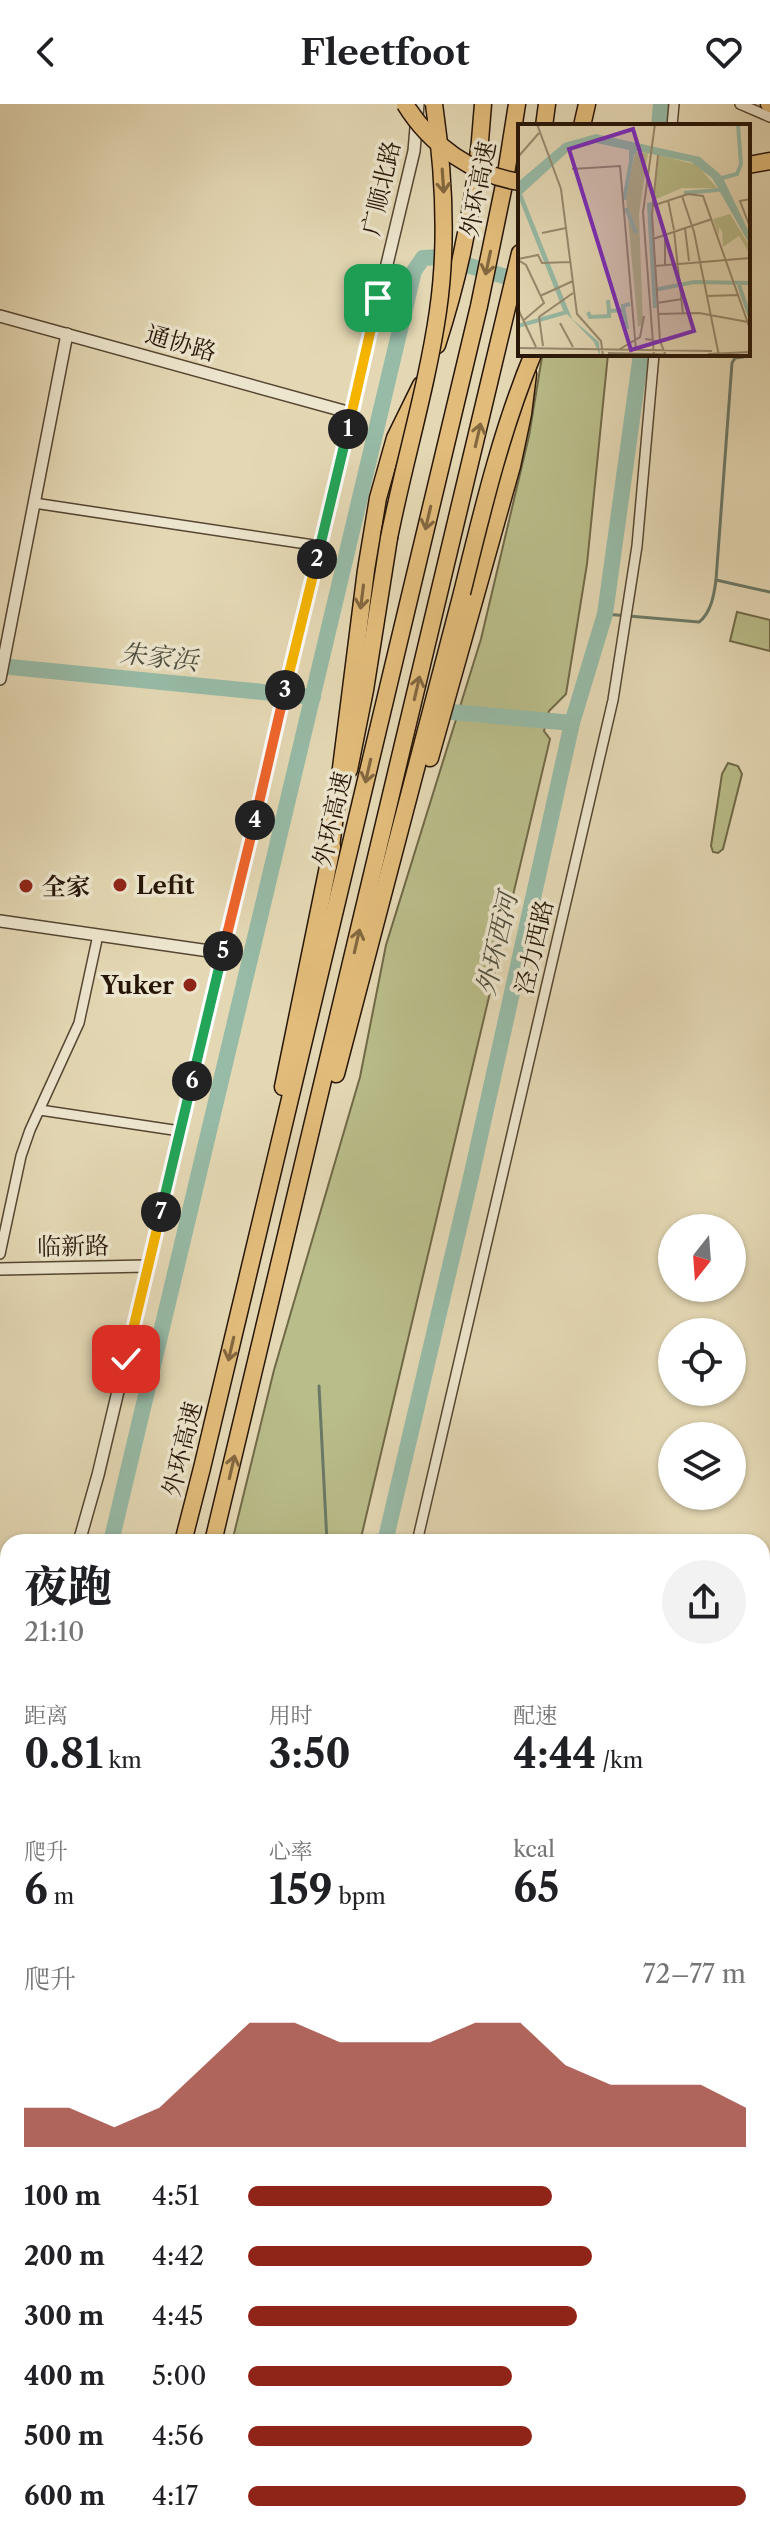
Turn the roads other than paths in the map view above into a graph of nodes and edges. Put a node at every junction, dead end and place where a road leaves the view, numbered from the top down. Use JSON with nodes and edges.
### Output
{"nodes":[{"id":1,"x":405,"y":104,"type":"edge"},
{"id":2,"x":418,"y":104,"type":"edge"},
{"id":3,"x":434,"y":104,"type":"edge"},
{"id":4,"x":483,"y":104,"type":"edge"},
{"id":5,"x":517,"y":104,"type":"edge"},
{"id":6,"x":547,"y":104,"type":"edge"},
{"id":7,"x":586,"y":104,"type":"edge"},
{"id":8,"x":674,"y":104,"type":"edge"},
{"id":9,"x":740,"y":104,"type":"edge"},
{"id":10,"x":770,"y":117,"type":"edge"},
{"id":11,"x":544,"y":124,"type":"edge"},
{"id":12,"x":582,"y":124,"type":"edge"},
{"id":13,"x":672,"y":124,"type":"edge"},
{"id":14,"x":750,"y":157,"type":"edge"},
{"id":15,"x":770,"y":158,"type":"edge"},
{"id":16,"x":750,"y":164,"type":"edge"},
{"id":17,"x":518,"y":182,"type":"edge"},
{"id":18,"x":518,"y":262,"type":"edge"},
{"id":19,"x":0,"y":316,"type":"edge"},
{"id":20,"x":67,"y":334,"type":"junction"},
{"id":21,"x":531,"y":356,"type":"edge"},
{"id":22,"x":532,"y":356,"type":"edge"},
{"id":23,"x":654,"y":356,"type":"edge"},
{"id":24,"x":351,"y":413,"type":"junction"},
{"id":25,"x":34,"y":503,"type":"junction"},
{"id":26,"x":320,"y":546,"type":"junction"},
{"id":27,"x":0,"y":679,"type":"edge"},
{"id":28,"x":330,"y":855,"type":"junction"},
{"id":29,"x":392,"y":865,"type":"junction"},
{"id":30,"x":0,"y":921,"type":"edge"},
{"id":31,"x":98,"y":935,"type":"junction"},
{"id":32,"x":223,"y":953,"type":"junction"},
{"id":33,"x":40,"y":1110,"type":"junction"},
{"id":34,"x":180,"y":1131,"type":"junction"},
{"id":35,"x":0,"y":1254,"type":"edge"},
{"id":36,"x":147,"y":1266,"type":"junction"},
{"id":37,"x":0,"y":1269,"type":"edge"},
{"id":38,"x":249,"y":1273,"type":"junction"},
{"id":39,"x":276,"y":1280,"type":"junction"},
{"id":40,"x":81,"y":1534,"type":"edge"},
{"id":41,"x":185,"y":1534,"type":"edge"},
{"id":42,"x":215,"y":1534,"type":"edge"},
{"id":43,"x":419,"y":1534,"type":"edge"}],
"edges":[{"from":1,"to":17,"type":"highway","bridge":true},
{"from":2,"to":24,"type":"street","name":"广顺北路"},
{"from":3,"to":28,"type":"highway","one_way":true,"bridge":true},
{"from":4,"to":28,"type":"highway","one_way":true},
{"from":5,"to":38,"type":"highway","name":"外环高速","one_way":true},
{"from":6,"to":11,"type":"highway"},
{"from":7,"to":12,"type":"highway"},
{"from":8,"to":13,"type":"street"},
{"from":9,"to":10,"type":"street"},
{"from":14,"to":15,"type":"highway"},
{"from":15,"to":16,"type":"highway"},
{"from":39,"to":18,"type":"highway","one_way":true},
{"from":19,"to":20,"type":"street","name":"通协路"},
{"from":20,"to":24,"type":"street","name":"通协路"},
{"from":20,"to":25,"type":"street"},
{"from":21,"to":29,"type":"highway","bridge":true},
{"from":22,"to":29,"type":"highway"},
{"from":23,"to":43,"type":"street","name":"泾力西路"},
{"from":24,"to":26,"type":"street","name":"广顺北路"},
{"from":25,"to":26,"type":"street"},
{"from":25,"to":27,"type":"street"},
{"from":26,"to":32,"type":"street","name":"广顺北路"},
{"from":28,"to":38,"type":"highway"},
{"from":29,"to":39,"type":"highway"},
{"from":30,"to":31,"type":"street"},
{"from":31,"to":32,"type":"street"},
{"from":31,"to":33,"type":"street"},
{"from":32,"to":34,"type":"street","name":"广顺北路"},
{"from":33,"to":34,"type":"street"},
{"from":33,"to":35,"type":"street"},
{"from":34,"to":36,"type":"street","name":"广顺北路"},
{"from":36,"to":37,"type":"street","name":"临新路"},
{"from":36,"to":40,"type":"street","name":"广顺北路"},
{"from":38,"to":41,"type":"highway","name":"外环高速","one_way":true},
{"from":42,"to":39,"type":"highway","one_way":true}]}
